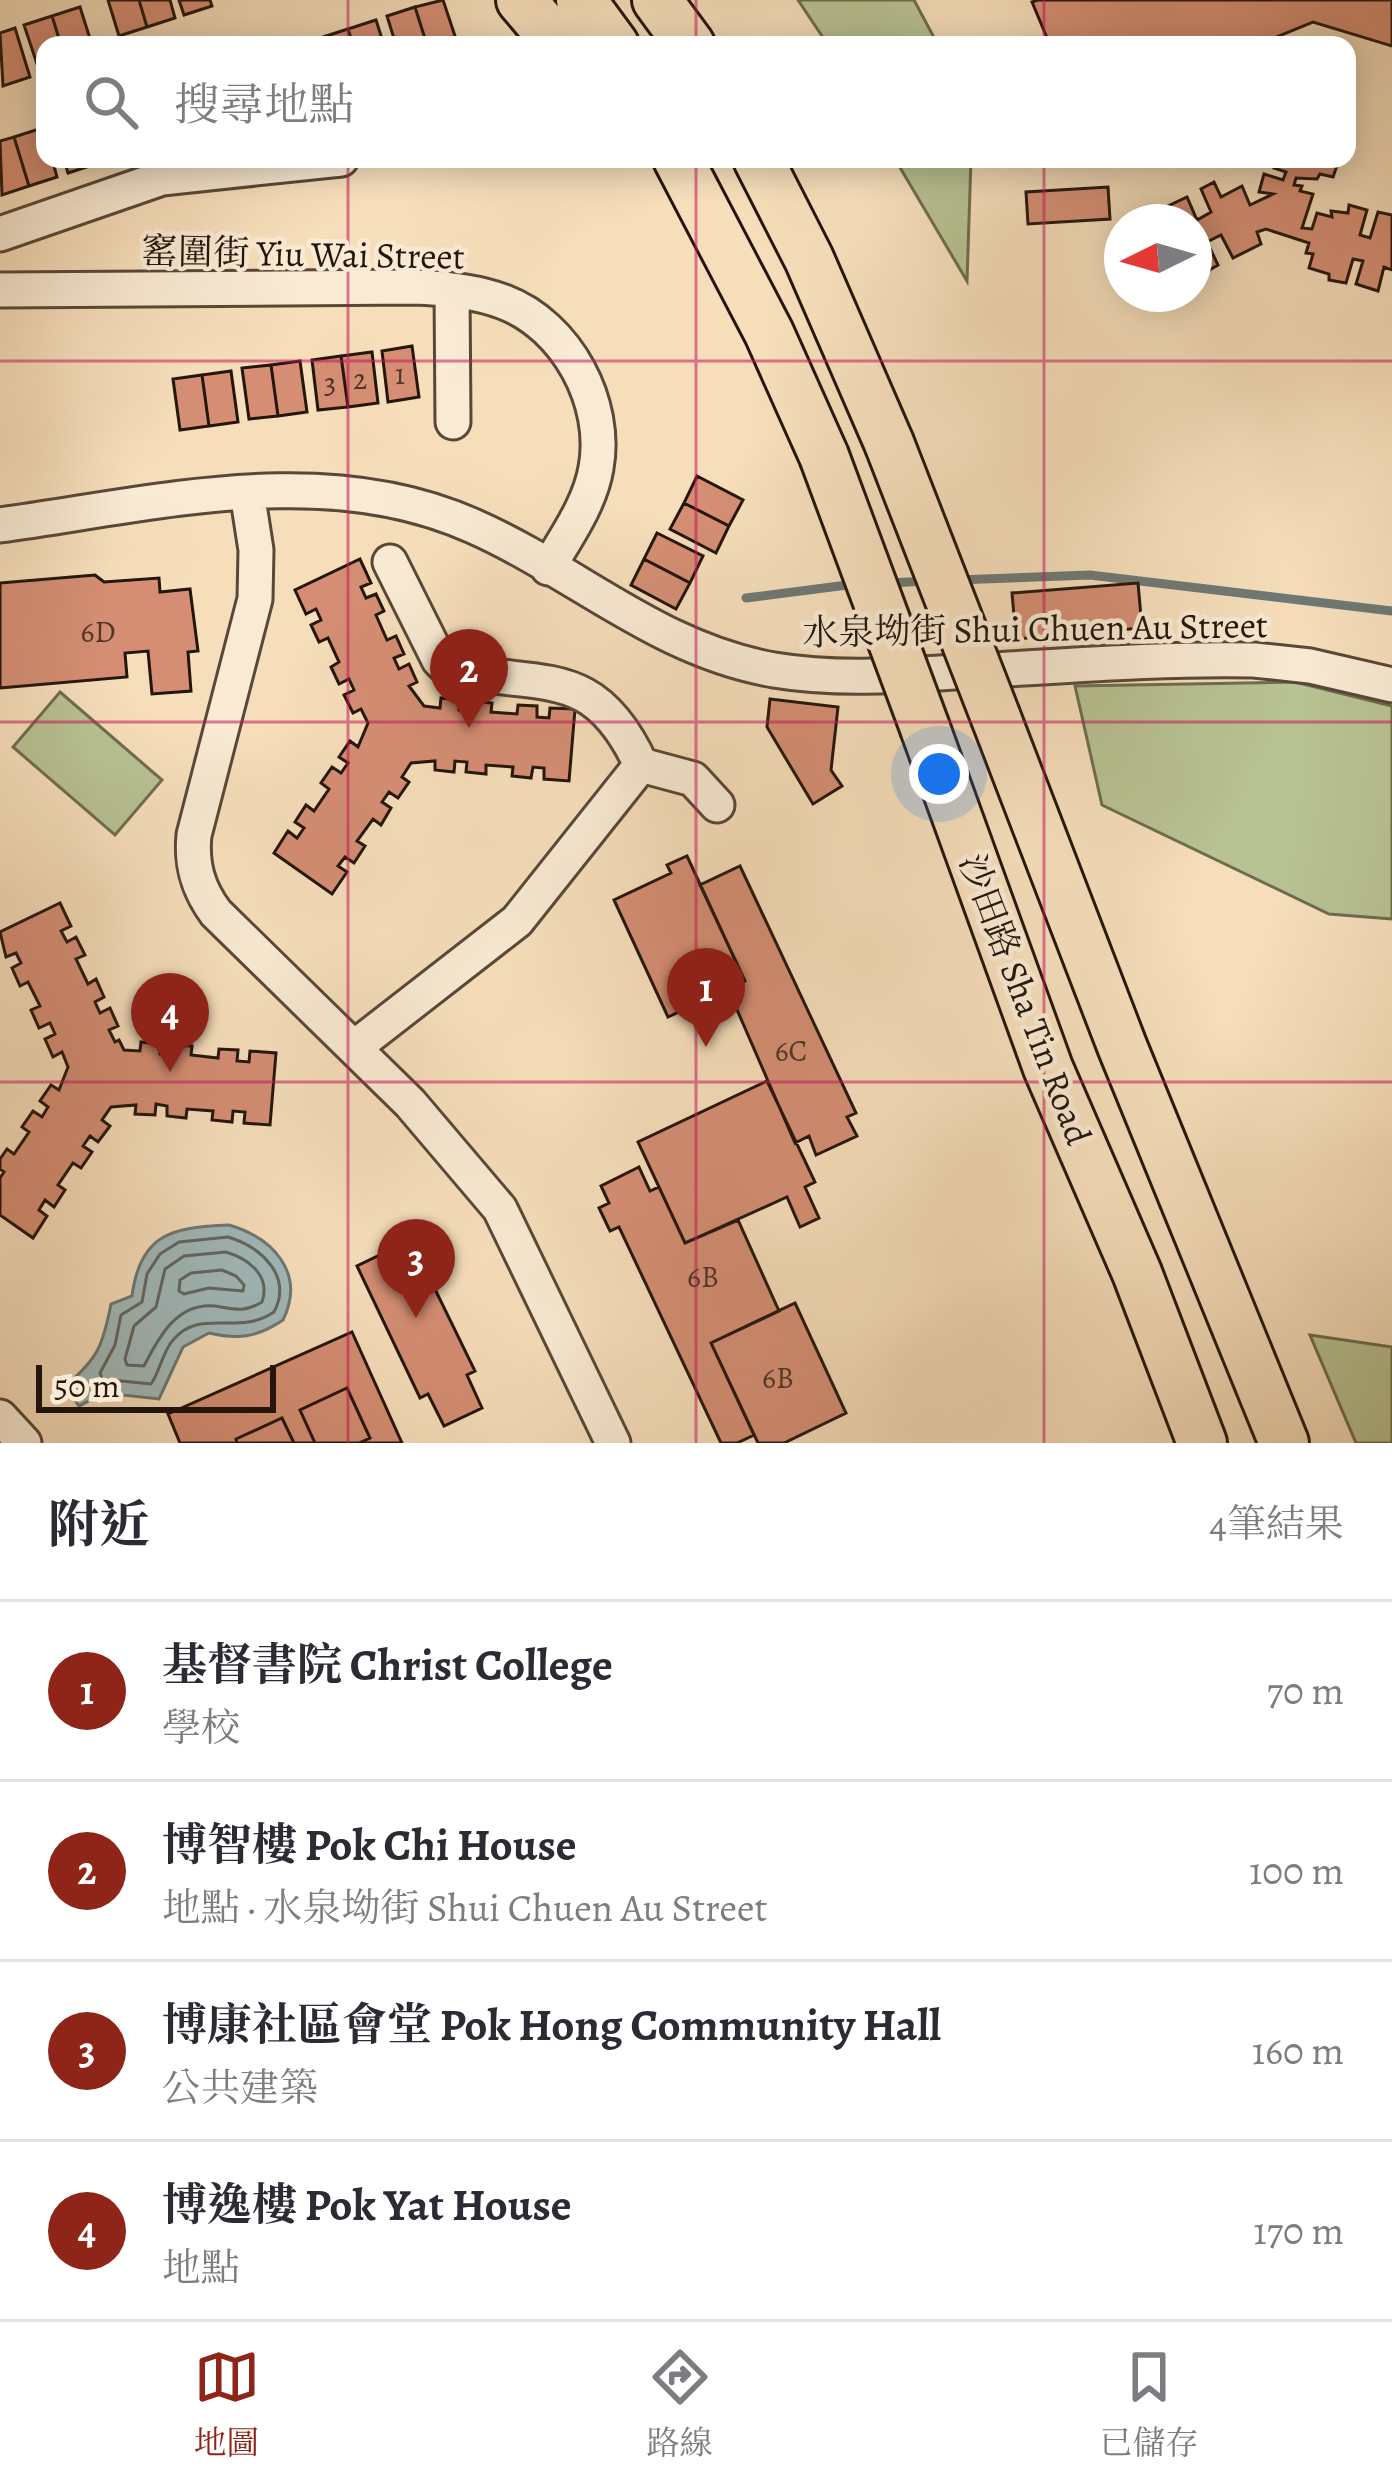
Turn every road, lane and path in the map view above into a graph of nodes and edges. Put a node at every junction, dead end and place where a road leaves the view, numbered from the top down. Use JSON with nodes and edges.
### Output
{"nodes":[{"id":1,"x":521,"y":0,"type":"edge"},
{"id":2,"x":581,"y":0,"type":"edge"},
{"id":3,"x":657,"y":0,"type":"edge"},
{"id":4,"x":552,"y":36,"type":"edge"},
{"id":5,"x":607,"y":36,"type":"edge"},
{"id":6,"x":683,"y":36,"type":"edge"},
{"id":7,"x":256,"y":168,"type":"edge"},
{"id":8,"x":655,"y":168,"type":"edge"},
{"id":9,"x":683,"y":168,"type":"edge"},
{"id":10,"x":763,"y":168,"type":"edge"},
{"id":11,"x":0,"y":234,"type":"edge"},
{"id":12,"x":742,"y":283,"type":"junction"},
{"id":13,"x":0,"y":290,"type":"edge"},
{"id":14,"x":452,"y":290,"type":"junction"},
{"id":15,"x":453,"y":422,"type":"dead end"},
{"id":16,"x":247,"y":492,"type":"junction"},
{"id":17,"x":0,"y":525,"type":"edge"},
{"id":18,"x":390,"y":562,"type":"dead end"},
{"id":19,"x":548,"y":568,"type":"junction"},
{"id":20,"x":1392,"y":685,"type":"edge"},
{"id":21,"x":641,"y":765,"type":"junction"},
{"id":22,"x":717,"y":805,"type":"dead end"},
{"id":23,"x":355,"y":1047,"type":"junction"},
{"id":24,"x":0,"y":1417,"type":"edge"},
{"id":25,"x":24,"y":1443,"type":"edge"},
{"id":26,"x":613,"y":1443,"type":"edge"},
{"id":27,"x":1202,"y":1443,"type":"edge"},
{"id":28,"x":1284,"y":1443,"type":"edge"}],
"edges":[{"from":1,"to":4,"type":"highway"},
{"from":2,"to":5,"type":"highway"},
{"from":3,"to":6,"type":"highway"},
{"from":7,"to":11,"type":"street"},
{"from":8,"to":12,"type":"highway"},
{"from":9,"to":12,"type":"highway","name":"沙田路 Sha Tin Road"},
{"from":10,"to":28,"type":"highway","name":"沙田路 Sha Tin Road","bridge":true},
{"from":12,"to":27,"type":"highway","name":"沙田路 Sha Tin Road","bridge":true},
{"from":13,"to":14,"type":"street","name":"窰圍街 Yiu Wai Street"},
{"from":14,"to":15,"type":"street"},
{"from":14,"to":19,"type":"street","name":"窰圍街 Yiu Wai Street"},
{"from":16,"to":17,"type":"street","name":"水泉坳街 Shui Chuen Au Street"},
{"from":16,"to":19,"type":"street","name":"水泉坳街 Shui Chuen Au Street"},
{"from":16,"to":23,"type":"street"},
{"from":18,"to":21,"type":"street"},
{"from":19,"to":20,"type":"street","name":"水泉坳街 Shui Chuen Au Street"},
{"from":21,"to":22,"type":"street"},
{"from":21,"to":23,"type":"street"},
{"from":23,"to":26,"type":"street"},
{"from":24,"to":25,"type":"street"}]}
